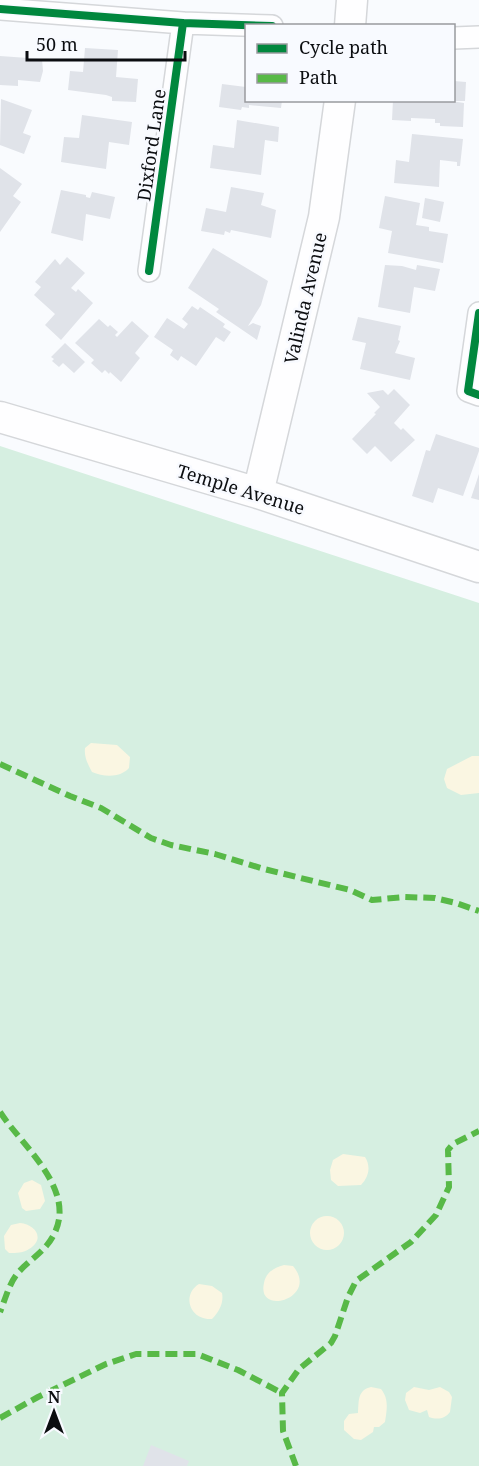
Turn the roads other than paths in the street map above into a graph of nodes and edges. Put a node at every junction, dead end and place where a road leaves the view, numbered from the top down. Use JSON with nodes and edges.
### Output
{"nodes":[{"id":1,"x":352,"y":0,"type":"edge"},
{"id":2,"x":0,"y":9,"type":"edge"},
{"id":3,"x":183,"y":23,"type":"junction"},
{"id":4,"x":350,"y":24,"type":"edge"},
{"id":5,"x":245,"y":25,"type":"edge"},
{"id":6,"x":479,"y":37,"type":"edge"},
{"id":7,"x":455,"y":38,"type":"edge"},
{"id":8,"x":340,"y":102,"type":"edge"},
{"id":9,"x":149,"y":271,"type":"dead end"},
{"id":10,"x":479,"y":313,"type":"edge"},
{"id":11,"x":473,"y":393,"type":"edge"},
{"id":12,"x":0,"y":417,"type":"edge"},
{"id":13,"x":258,"y":493,"type":"junction"},
{"id":14,"x":479,"y":567,"type":"edge"}],
"edges":[{"from":1,"to":4,"type":"main road"},
{"from":2,"to":3,"type":"street"},
{"from":3,"to":5,"type":"street"},
{"from":3,"to":9,"type":"street","name":"Dixford Lane"},
{"from":6,"to":7,"type":"street"},
{"from":8,"to":13,"type":"main road","name":"Valinda Avenue"},
{"from":10,"to":11,"type":"street"},
{"from":12,"to":13,"type":"main road","name":"Temple Avenue"},
{"from":13,"to":14,"type":"main road","name":"Temple Avenue"}]}
